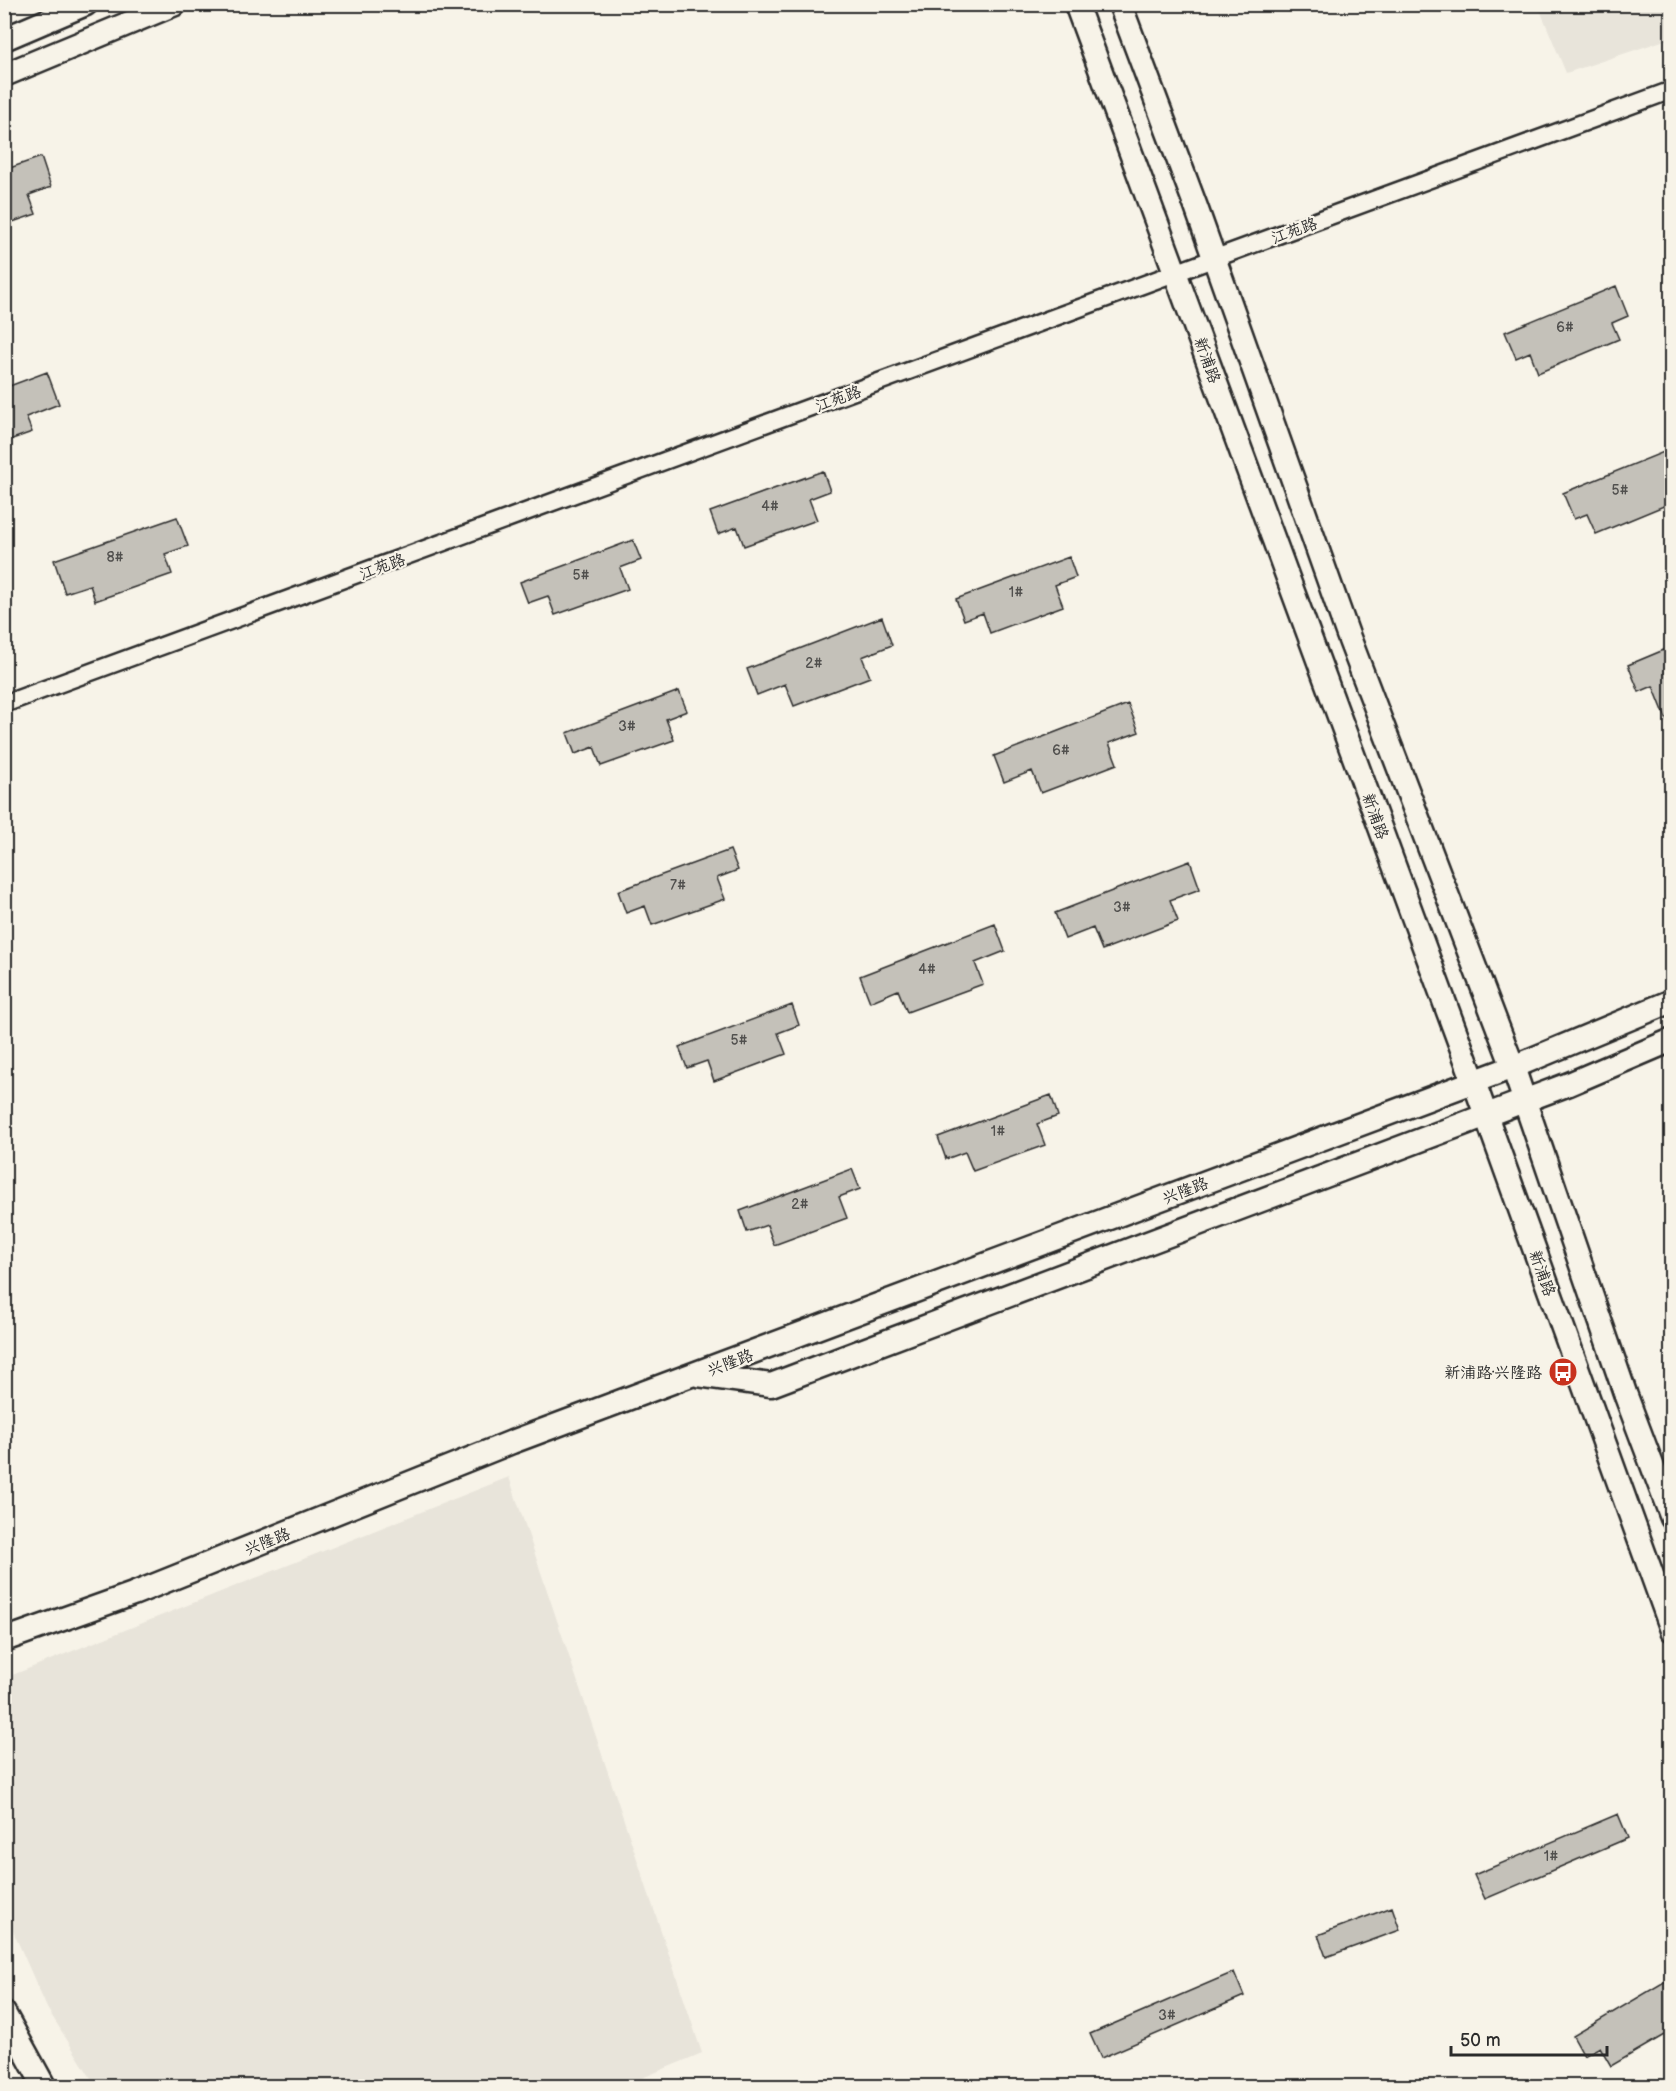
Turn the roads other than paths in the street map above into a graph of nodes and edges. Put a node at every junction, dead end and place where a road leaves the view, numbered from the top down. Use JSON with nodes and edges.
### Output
{"nodes":[{"id":1,"x":86,"y":4,"type":"edge"},
{"id":2,"x":175,"y":4,"type":"edge"},
{"id":3,"x":1076,"y":4,"type":"edge"},
{"id":4,"x":1120,"y":4,"type":"edge"},
{"id":5,"x":4,"y":39,"type":"edge"},
{"id":6,"x":4,"y":75,"type":"edge"},
{"id":7,"x":1671,"y":90,"type":"edge"},
{"id":8,"x":1214,"y":259,"type":"junction"},
{"id":9,"x":1176,"y":273,"type":"junction"},
{"id":10,"x":4,"y":704,"type":"edge"},
{"id":11,"x":1671,"y":1001,"type":"edge"},
{"id":12,"x":1671,"y":1040,"type":"edge"},
{"id":13,"x":1513,"y":1067,"type":"junction"},
{"id":14,"x":1474,"y":1082,"type":"junction"},
{"id":15,"x":1524,"y":1101,"type":"junction"},
{"id":16,"x":1486,"y":1115,"type":"junction"},
{"id":17,"x":697,"y":1374,"type":"junction"},
{"id":18,"x":1671,"y":1518,"type":"edge"},
{"id":19,"x":1671,"y":1630,"type":"edge"},
{"id":20,"x":4,"y":1640,"type":"edge"},
{"id":21,"x":4,"y":2013,"type":"edge"},
{"id":22,"x":44,"y":2086,"type":"edge"}],
"edges":[{"from":1,"to":5,"type":"main road"},
{"from":2,"to":6,"type":"main road"},
{"from":3,"to":9,"type":"main road","name":"新浦路"},
{"from":4,"to":8,"type":"main road"},
{"from":7,"to":8,"type":"street","name":"江苑路"},
{"from":8,"to":9,"type":"street","name":"江苑路"},
{"from":8,"to":13,"type":"main road"},
{"from":9,"to":10,"type":"street","name":"江苑路"},
{"from":9,"to":14,"type":"main road","name":"新浦路"},
{"from":11,"to":13,"type":"main road","name":"兴隆路"},
{"from":12,"to":15,"type":"main road","name":"兴隆路"},
{"from":13,"to":14,"type":"main road","name":"兴隆路"},
{"from":13,"to":15,"type":"main road"},
{"from":14,"to":16,"type":"main road","name":"新浦路"},
{"from":14,"to":17,"type":"main road","name":"兴隆路"},
{"from":15,"to":16,"type":"main road","name":"兴隆路"},
{"from":15,"to":18,"type":"main road"},
{"from":16,"to":17,"type":"main road","name":"兴隆路"},
{"from":16,"to":19,"type":"main road","name":"新浦路"},
{"from":17,"to":20,"type":"main road","name":"兴隆路"},
{"from":21,"to":22,"type":"main road"}]}
